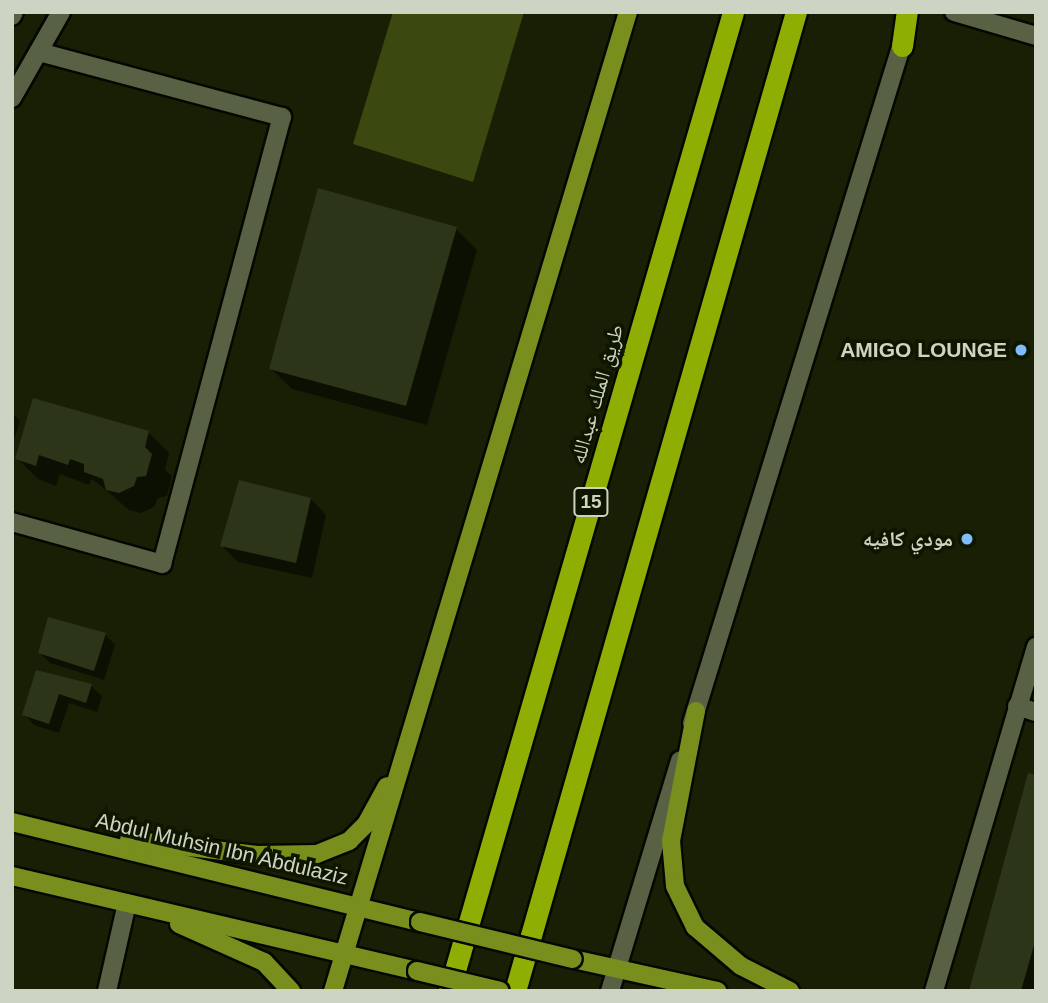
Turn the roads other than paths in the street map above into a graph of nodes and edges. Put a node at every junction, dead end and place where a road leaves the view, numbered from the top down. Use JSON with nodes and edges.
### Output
{"nodes":[{"id":1,"x":61,"y":12,"type":"edge"},
{"id":2,"x":628,"y":12,"type":"edge"},
{"id":3,"x":733,"y":12,"type":"edge"},
{"id":4,"x":796,"y":12,"type":"edge"},
{"id":5,"x":909,"y":12,"type":"edge"},
{"id":6,"x":954,"y":12,"type":"edge"},
{"id":7,"x":1036,"y":36,"type":"edge"},
{"id":8,"x":902,"y":46,"type":"joint"},
{"id":9,"x":39,"y":52,"type":"junction"},
{"id":10,"x":12,"y":98,"type":"edge"},
{"id":11,"x":12,"y":522,"type":"edge"},
{"id":12,"x":1036,"y":647,"type":"edge"},
{"id":13,"x":1017,"y":706,"type":"junction"},
{"id":14,"x":696,"y":711,"type":"junction"},
{"id":15,"x":1036,"y":712,"type":"edge"},
{"id":16,"x":404,"y":756,"type":"junction"},
{"id":17,"x":12,"y":822,"type":"edge"},
{"id":18,"x":49,"y":831,"type":"junction"},
{"id":19,"x":12,"y":876,"type":"edge"},
{"id":20,"x":128,"y":903,"type":"junction"},
{"id":21,"x":359,"y":905,"type":"junction"},
{"id":22,"x":343,"y":954,"type":"junction"},
{"id":23,"x":616,"y":967,"type":"junction"},
{"id":24,"x":107,"y":991,"type":"edge"},
{"id":25,"x":291,"y":991,"type":"edge"},
{"id":26,"x":333,"y":991,"type":"edge"},
{"id":27,"x":449,"y":991,"type":"edge"},
{"id":28,"x":500,"y":991,"type":"edge"},
{"id":29,"x":515,"y":991,"type":"edge"},
{"id":30,"x":610,"y":991,"type":"edge"},
{"id":31,"x":717,"y":991,"type":"edge"},
{"id":32,"x":790,"y":991,"type":"edge"},
{"id":33,"x":934,"y":991,"type":"edge"}],
"edges":[{"from":1,"to":9,"type":"street"},
{"from":2,"to":16,"type":"main road"},
{"from":3,"to":27,"type":"highway","name":"طريق الملك عبدالله","number":"15"},
{"from":4,"to":29,"type":"highway"},
{"from":5,"to":8,"type":"highway"},
{"from":6,"to":7,"type":"street"},
{"from":8,"to":14,"type":"street"},
{"from":9,"to":10,"type":"street"},
{"from":9,"to":11,"type":"street"},
{"from":12,"to":13,"type":"street"},
{"from":13,"to":15,"type":"street"},
{"from":13,"to":33,"type":"street"},
{"from":14,"to":23,"type":"street"},
{"from":14,"to":32,"type":"main road"},
{"from":16,"to":18,"type":"main road"},
{"from":16,"to":21,"type":"main road"},
{"from":17,"to":18,"type":"main road","name":"Abdul Muhsin Ibn Abdulaziz"},
{"from":18,"to":21,"type":"main road","name":"Abdul Muhsin Ibn Abdulaziz"},
{"from":19,"to":20,"type":"main road"},
{"from":20,"to":22,"type":"main road"},
{"from":20,"to":24,"type":"street"},
{"from":20,"to":25,"type":"main road"},
{"from":21,"to":22,"type":"main road"},
{"from":21,"to":23,"type":"main road","name":"Abdul Muhsin Ibn Abdulaziz","bridge":true},
{"from":22,"to":26,"type":"main road"},
{"from":22,"to":28,"type":"main road","bridge":true},
{"from":23,"to":30,"type":"street"},
{"from":23,"to":31,"type":"main road"}]}
